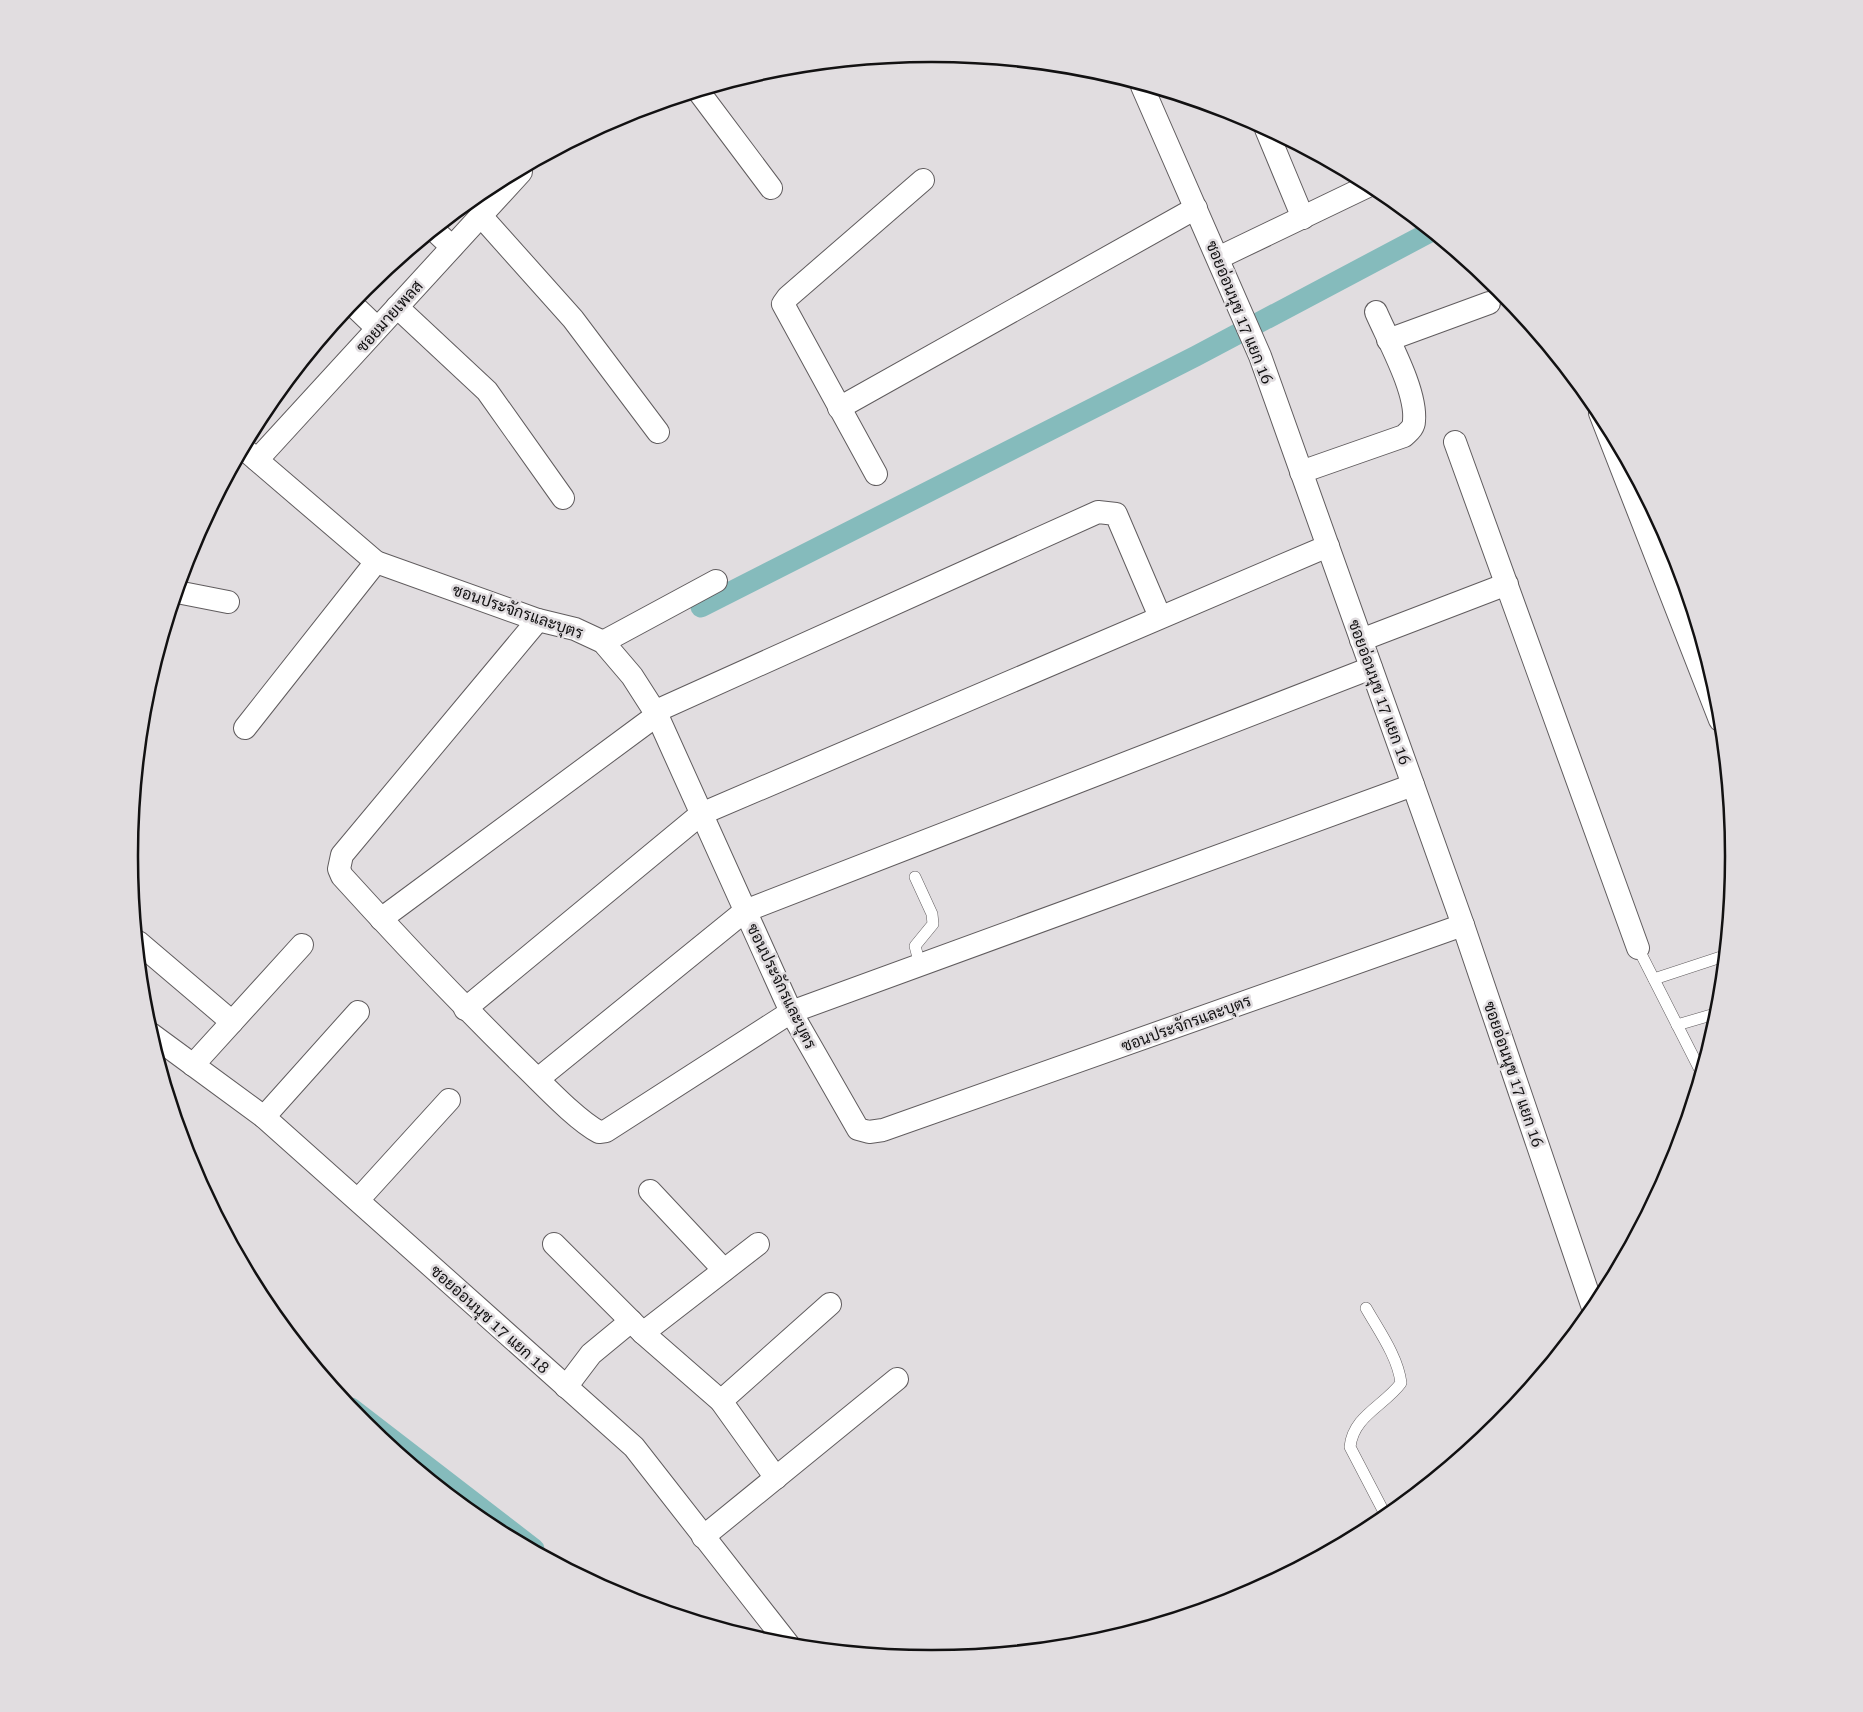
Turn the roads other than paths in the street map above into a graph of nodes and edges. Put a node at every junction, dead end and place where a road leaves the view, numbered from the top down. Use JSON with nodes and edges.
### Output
{"nodes":[{"id":1,"x":1145,"y":92,"type":"edge"},
{"id":2,"x":703,"y":97,"type":"edge"},
{"id":3,"x":1270,"y":139,"type":"edge"},
{"id":4,"x":923,"y":180,"type":"dead end"},
{"id":5,"x":510,"y":185,"type":"edge"},
{"id":6,"x":771,"y":188,"type":"dead end"},
{"id":7,"x":1361,"y":189,"type":"edge"},
{"id":8,"x":1196,"y":208,"type":"junction"},
{"id":9,"x":481,"y":216,"type":"junction"},
{"id":10,"x":1303,"y":218,"type":"junction"},
{"id":11,"x":438,"y":234,"type":"edge"},
{"id":12,"x":452,"y":247,"type":"junction"},
{"id":13,"x":1218,"y":258,"type":"junction"},
{"id":14,"x":1489,"y":303,"type":"dead end"},
{"id":15,"x":397,"y":307,"type":"junction"},
{"id":16,"x":357,"y":309,"type":"edge"},
{"id":17,"x":1376,"y":312,"type":"dead end"},
{"id":18,"x":377,"y":328,"type":"junction"},
{"id":19,"x":1388,"y":340,"type":"junction"},
{"id":20,"x":839,"y":408,"type":"junction"},
{"id":21,"x":658,"y":432,"type":"dead end"},
{"id":22,"x":1455,"y":442,"type":"dead end"},
{"id":23,"x":250,"y":454,"type":"edge"},
{"id":24,"x":1616,"y":455,"type":"edge"},
{"id":25,"x":1302,"y":472,"type":"junction"},
{"id":26,"x":876,"y":474,"type":"dead end"},
{"id":27,"x":563,"y":498,"type":"dead end"},
{"id":28,"x":1328,"y":546,"type":"junction"},
{"id":29,"x":376,"y":562,"type":"junction"},
{"id":30,"x":716,"y":581,"type":"dead end"},
{"id":31,"x":1507,"y":584,"type":"junction"},
{"id":32,"x":183,"y":593,"type":"edge"},
{"id":33,"x":228,"y":602,"type":"dead end"},
{"id":34,"x":1160,"y":617,"type":"junction"},
{"id":35,"x":538,"y":620,"type":"junction"},
{"id":36,"x":1361,"y":640,"type":"junction"},
{"id":37,"x":603,"y":642,"type":"junction"},
{"id":38,"x":1371,"y":668,"type":"junction"},
{"id":39,"x":1706,"y":684,"type":"edge"},
{"id":40,"x":656,"y":714,"type":"junction"},
{"id":41,"x":244,"y":728,"type":"dead end"},
{"id":42,"x":1413,"y":785,"type":"junction"},
{"id":43,"x":701,"y":814,"type":"junction"},
{"id":44,"x":915,"y":877,"type":"dead end"},
{"id":45,"x":745,"y":910,"type":"junction"},
{"id":46,"x":381,"y":918,"type":"junction"},
{"id":47,"x":1463,"y":924,"type":"junction"},
{"id":48,"x":302,"y":945,"type":"dead end"},
{"id":49,"x":144,"y":947,"type":"edge"},
{"id":50,"x":1638,"y":948,"type":"joint"},
{"id":51,"x":1718,"y":958,"type":"edge"},
{"id":52,"x":920,"y":965,"type":"junction"},
{"id":53,"x":1654,"y":979,"type":"junction"},
{"id":54,"x":465,"y":1009,"type":"junction"},
{"id":55,"x":358,"y":1012,"type":"dead end"},
{"id":56,"x":791,"y":1012,"type":"junction"},
{"id":57,"x":1709,"y":1015,"type":"edge"},
{"id":58,"x":232,"y":1022,"type":"junction"},
{"id":59,"x":1677,"y":1024,"type":"junction"},
{"id":60,"x":160,"y":1041,"type":"edge"},
{"id":61,"x":1697,"y":1064,"type":"edge"},
{"id":62,"x":192,"y":1065,"type":"junction"},
{"id":63,"x":538,"y":1079,"type":"junction"},
{"id":64,"x":448,"y":1100,"type":"dead end"},
{"id":65,"x":264,"y":1117,"type":"junction"},
{"id":66,"x":650,"y":1191,"type":"dead end"},
{"id":67,"x":358,"y":1200,"type":"junction"},
{"id":68,"x":554,"y":1244,"type":"dead end"},
{"id":69,"x":758,"y":1244,"type":"dead end"},
{"id":70,"x":724,"y":1270,"type":"junction"},
{"id":71,"x":1590,"y":1298,"type":"edge"},
{"id":72,"x":830,"y":1304,"type":"dead end"},
{"id":73,"x":1366,"y":1308,"type":"dead end"},
{"id":74,"x":637,"y":1327,"type":"junction"},
{"id":75,"x":897,"y":1379,"type":"dead end"},
{"id":76,"x":566,"y":1387,"type":"junction"},
{"id":77,"x":721,"y":1401,"type":"junction"},
{"id":78,"x":776,"y":1478,"type":"junction"},
{"id":79,"x":1382,"y":1509,"type":"edge"},
{"id":80,"x":704,"y":1537,"type":"junction"},
{"id":81,"x":781,"y":1635,"type":"edge"}],
"edges":[{"from":1,"to":8,"type":"street","name":"ซอยอ่อนนุช 17 แยก 16"},
{"from":2,"to":6,"type":"street"},
{"from":3,"to":10,"type":"street"},
{"from":4,"to":20,"type":"street"},
{"from":5,"to":9,"type":"street","name":"ซอยมายเพลส"},
{"from":7,"to":10,"type":"street"},
{"from":8,"to":13,"type":"street","name":"ซอยอ่อนนุช 17 แยก 16"},
{"from":8,"to":20,"type":"street"},
{"from":9,"to":12,"type":"street","name":"ซอยมายเพลส"},
{"from":9,"to":21,"type":"street"},
{"from":10,"to":13,"type":"street"},
{"from":11,"to":12,"type":"street"},
{"from":12,"to":15,"type":"street","name":"ซอยมายเพลส"},
{"from":13,"to":25,"type":"street","name":"ซอยอ่อนนุช 17 แยก 16"},
{"from":14,"to":19,"type":"street"},
{"from":15,"to":18,"type":"street","name":"ซอยมายเพลส"},
{"from":15,"to":27,"type":"street"},
{"from":16,"to":18,"type":"street"},
{"from":17,"to":19,"type":"street"},
{"from":18,"to":23,"type":"street","name":"ซอยมายเพลส"},
{"from":19,"to":25,"type":"street"},
{"from":20,"to":26,"type":"street"},
{"from":22,"to":31,"type":"street"},
{"from":23,"to":29,"type":"street","name":"ซอนประจักรและบุตร"},
{"from":24,"to":39,"type":"street"},
{"from":25,"to":28,"type":"street","name":"ซอยอ่อนนุช 17 แยก 16"},
{"from":28,"to":34,"type":"street"},
{"from":28,"to":36,"type":"street","name":"ซอยอ่อนนุช 17 แยก 16"},
{"from":29,"to":35,"type":"street","name":"ซอนประจักรและบุตร"},
{"from":29,"to":41,"type":"street"},
{"from":30,"to":37,"type":"street"},
{"from":31,"to":36,"type":"street"},
{"from":31,"to":50,"type":"street"},
{"from":32,"to":33,"type":"street"},
{"from":34,"to":40,"type":"street"},
{"from":34,"to":43,"type":"street"},
{"from":35,"to":37,"type":"street","name":"ซอนประจักรและบุตร"},
{"from":35,"to":46,"type":"street"},
{"from":36,"to":38,"type":"street","name":"ซอยอ่อนนุช 17 แยก 16"},
{"from":37,"to":40,"type":"street","name":"ซอนประจักรและบุตร"},
{"from":38,"to":42,"type":"street","name":"ซอยอ่อนนุช 17 แยก 16"},
{"from":38,"to":45,"type":"street"},
{"from":40,"to":43,"type":"street","name":"ซอนประจักรและบุตร"},
{"from":40,"to":46,"type":"street"},
{"from":42,"to":47,"type":"street","name":"ซอยอ่อนนุช 17 แยก 16"},
{"from":42,"to":52,"type":"street"},
{"from":43,"to":45,"type":"street","name":"ซอนประจักรและบุตร"},
{"from":43,"to":54,"type":"street"},
{"from":44,"to":52,"type":"lane"},
{"from":45,"to":56,"type":"street","name":"ซอนประจักรและบุตร"},
{"from":45,"to":63,"type":"street"},
{"from":46,"to":54,"type":"street"},
{"from":47,"to":56,"type":"street","name":"ซอนประจักรและบุตร"},
{"from":47,"to":71,"type":"street","name":"ซอยอ่อนนุช 17 แยก 16"},
{"from":48,"to":58,"type":"street"},
{"from":49,"to":58,"type":"street"},
{"from":50,"to":53,"type":"lane"},
{"from":51,"to":53,"type":"lane"},
{"from":52,"to":56,"type":"street"},
{"from":53,"to":59,"type":"lane"},
{"from":54,"to":63,"type":"street"},
{"from":55,"to":65,"type":"street"},
{"from":56,"to":63,"type":"street"},
{"from":57,"to":59,"type":"lane"},
{"from":58,"to":62,"type":"street"},
{"from":59,"to":61,"type":"lane"},
{"from":60,"to":62,"type":"street","name":"ซอยอ่อนนุช 17 แยก 18"},
{"from":62,"to":65,"type":"street","name":"ซอยอ่อนนุช 17 แยก 18"},
{"from":64,"to":67,"type":"street"},
{"from":65,"to":67,"type":"street","name":"ซอยอ่อนนุช 17 แยก 18"},
{"from":66,"to":70,"type":"street"},
{"from":67,"to":76,"type":"street","name":"ซอยอ่อนนุช 17 แยก 18"},
{"from":68,"to":74,"type":"street"},
{"from":69,"to":70,"type":"street"},
{"from":70,"to":74,"type":"street"},
{"from":72,"to":77,"type":"street"},
{"from":73,"to":79,"type":"lane"},
{"from":74,"to":76,"type":"street"},
{"from":74,"to":77,"type":"street"},
{"from":75,"to":78,"type":"street"},
{"from":76,"to":80,"type":"street","name":"ซอยอ่อนนุช 17 แยก 18"},
{"from":77,"to":78,"type":"street"},
{"from":78,"to":80,"type":"street"},
{"from":80,"to":81,"type":"street","name":"ซอยอ่อนนุช 17 แยก 18"}]}
